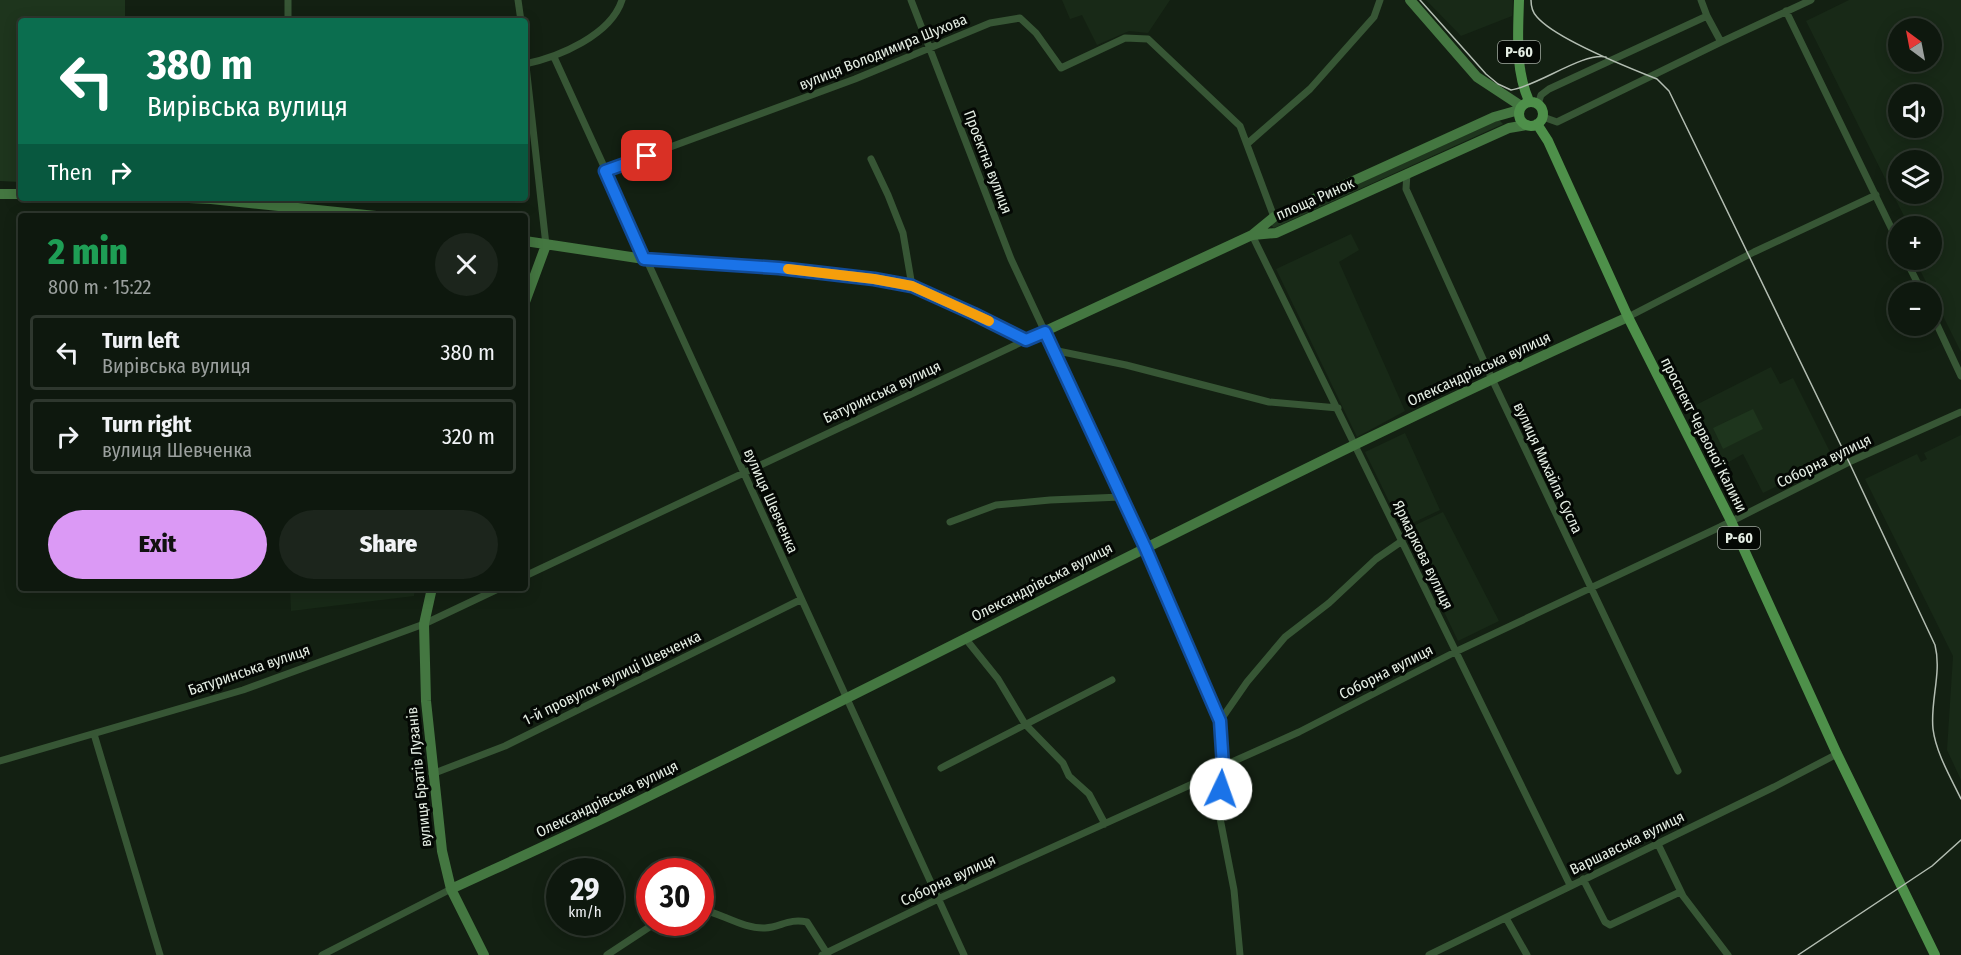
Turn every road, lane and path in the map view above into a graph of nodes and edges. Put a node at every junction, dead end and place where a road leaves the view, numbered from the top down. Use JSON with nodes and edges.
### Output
{"nodes":[{"id":1,"x":288,"y":0,"type":"edge"},
{"id":2,"x":518,"y":0,"type":"edge"},
{"id":3,"x":622,"y":0,"type":"edge"},
{"id":4,"x":911,"y":0,"type":"edge"},
{"id":5,"x":1380,"y":0,"type":"edge"},
{"id":6,"x":1410,"y":0,"type":"edge"},
{"id":7,"x":1519,"y":0,"type":"edge"},
{"id":8,"x":1701,"y":0,"type":"edge"},
{"id":9,"x":1811,"y":0,"type":"edge"},
{"id":10,"x":1786,"y":11,"type":"junction"},
{"id":11,"x":1707,"y":16,"type":"junction"},
{"id":12,"x":288,"y":18,"type":"edge"},
{"id":13,"x":521,"y":18,"type":"edge"},
{"id":14,"x":1721,"y":42,"type":"junction"},
{"id":15,"x":930,"y":49,"type":"junction"},
{"id":16,"x":554,"y":57,"type":"junction"},
{"id":17,"x":528,"y":63,"type":"edge"},
{"id":18,"x":528,"y":90,"type":"edge"},
{"id":19,"x":1527,"y":105,"type":"junction"},
{"id":20,"x":1536,"y":122,"type":"junction"},
{"id":21,"x":1247,"y":144,"type":"junction"},
{"id":22,"x":871,"y":159,"type":"dead end"},
{"id":23,"x":605,"y":171,"type":"junction"},
{"id":24,"x":1407,"y":173,"type":"junction"},
{"id":25,"x":0,"y":194,"type":"edge"},
{"id":26,"x":18,"y":194,"type":"edge"},
{"id":27,"x":1876,"y":195,"type":"junction"},
{"id":28,"x":266,"y":201,"type":"edge"},
{"id":29,"x":292,"y":202,"type":"edge"},
{"id":30,"x":358,"y":213,"type":"edge"},
{"id":31,"x":1274,"y":217,"type":"junction"},
{"id":32,"x":1888,"y":221,"type":"edge"},
{"id":33,"x":1252,"y":235,"type":"junction"},
{"id":34,"x":528,"y":242,"type":"edge"},
{"id":35,"x":546,"y":245,"type":"junction"},
{"id":36,"x":644,"y":259,"type":"junction"},
{"id":37,"x":912,"y":286,"type":"junction"},
{"id":38,"x":528,"y":294,"type":"edge"},
{"id":39,"x":1628,"y":317,"type":"junction"},
{"id":40,"x":1045,"y":332,"type":"junction"},
{"id":41,"x":1942,"y":335,"type":"edge"},
{"id":42,"x":1026,"y":340,"type":"junction"},
{"id":43,"x":1053,"y":350,"type":"junction"},
{"id":44,"x":1961,"y":376,"type":"edge"},
{"id":45,"x":1492,"y":379,"type":"junction"},
{"id":46,"x":1338,"y":408,"type":"junction"},
{"id":47,"x":1961,"y":412,"type":"edge"},
{"id":48,"x":1355,"y":444,"type":"junction"},
{"id":49,"x":744,"y":474,"type":"junction"},
{"id":50,"x":1121,"y":496,"type":"junction"},
{"id":51,"x":1731,"y":521,"type":"junction"},
{"id":52,"x":950,"y":522,"type":"dead end"},
{"id":53,"x":1402,"y":541,"type":"junction"},
{"id":54,"x":1145,"y":547,"type":"junction"},
{"id":55,"x":528,"y":575,"type":"edge"},
{"id":56,"x":1590,"y":589,"type":"junction"},
{"id":57,"x":431,"y":591,"type":"edge"},
{"id":58,"x":494,"y":591,"type":"edge"},
{"id":59,"x":800,"y":600,"type":"junction"},
{"id":60,"x":424,"y":624,"type":"junction"},
{"id":61,"x":965,"y":638,"type":"junction"},
{"id":62,"x":1455,"y":652,"type":"junction"},
{"id":63,"x":1112,"y":680,"type":"dead end"},
{"id":64,"x":847,"y":697,"type":"junction"},
{"id":65,"x":1220,"y":721,"type":"junction"},
{"id":66,"x":1025,"y":724,"type":"junction"},
{"id":67,"x":94,"y":734,"type":"junction"},
{"id":68,"x":1837,"y":754,"type":"junction"},
{"id":69,"x":0,"y":761,"type":"edge"},
{"id":70,"x":1223,"y":766,"type":"junction"},
{"id":71,"x":941,"y":768,"type":"dead end"},
{"id":72,"x":1678,"y":771,"type":"dead end"},
{"id":73,"x":432,"y":774,"type":"junction"},
{"id":74,"x":1105,"y":824,"type":"junction"},
{"id":75,"x":1658,"y":844,"type":"junction"},
{"id":76,"x":1584,"y":879,"type":"junction"},
{"id":77,"x":1570,"y":885,"type":"junction"},
{"id":78,"x":451,"y":889,"type":"junction"},
{"id":79,"x":1680,"y":892,"type":"junction"},
{"id":80,"x":938,"y":899,"type":"junction"},
{"id":81,"x":714,"y":914,"type":"edge"},
{"id":82,"x":1506,"y":918,"type":"junction"},
{"id":83,"x":636,"y":936,"type":"edge"},
{"id":84,"x":825,"y":954,"type":"edge"},
{"id":85,"x":160,"y":955,"type":"edge"},
{"id":86,"x":322,"y":955,"type":"edge"},
{"id":87,"x":484,"y":955,"type":"edge"},
{"id":88,"x":607,"y":955,"type":"edge"},
{"id":89,"x":964,"y":955,"type":"edge"},
{"id":90,"x":1240,"y":955,"type":"edge"},
{"id":91,"x":1429,"y":955,"type":"edge"},
{"id":92,"x":1527,"y":955,"type":"edge"},
{"id":93,"x":1728,"y":955,"type":"edge"},
{"id":94,"x":1935,"y":955,"type":"edge"}],
"edges":[{"from":1,"to":12,"type":"street"},
{"from":2,"to":13,"type":"street"},
{"from":3,"to":16,"type":"street"},
{"from":4,"to":15,"type":"street","name":"Проектна вулиця"},
{"from":5,"to":21,"type":"street"},
{"from":6,"to":19,"type":"main road"},
{"from":7,"to":19,"type":"main road","number":"Р-60"},
{"from":8,"to":11,"type":"street"},
{"from":9,"to":10,"type":"street"},
{"from":10,"to":14,"type":"street"},
{"from":10,"to":27,"type":"street"},
{"from":11,"to":14,"type":"street"},
{"from":11,"to":19,"type":"street"},
{"from":14,"to":20,"type":"street"},
{"from":15,"to":21,"type":"street","name":"вулиця Володимира Шухова"},
{"from":15,"to":23,"type":"street","name":"вулиця Володимира Шухова"},
{"from":15,"to":40,"type":"street","name":"Проектна вулиця"},
{"from":16,"to":17,"type":"street"},
{"from":16,"to":23,"type":"street","name":"вулиця Шевченка"},
{"from":18,"to":35,"type":"street"},
{"from":19,"to":20,"type":"main road","number":"Р-60"},
{"from":19,"to":20,"type":"main road","number":"Р-60"},
{"from":19,"to":31,"type":"main road","name":"площа Ринок"},
{"from":20,"to":24,"type":"main road","name":"площа Ринок"},
{"from":20,"to":39,"type":"main road","name":"проспект Червоної Калини","number":"Р-60"},
{"from":21,"to":31,"type":"street","name":"вулиця Володимира Шухова"},
{"from":22,"to":37,"type":"street"},
{"from":23,"to":36,"type":"street","name":"вулиця Шевченка"},
{"from":24,"to":33,"type":"main road","name":"площа Ринок"},
{"from":24,"to":45,"type":"street","name":"вулиця Михайла Сусла"},
{"from":25,"to":26,"type":"main road"},
{"from":27,"to":32,"type":"street"},
{"from":27,"to":39,"type":"street","name":"Олександрівська вулиця"},
{"from":28,"to":29,"type":"main road"},
{"from":29,"to":30,"type":"main road"},
{"from":31,"to":33,"type":"main road","name":"площа Ринок"},
{"from":33,"to":40,"type":"main road","name":"Батуринська вулиця"},
{"from":33,"to":46,"type":"street","name":"Ярмаркова вулиця"},
{"from":34,"to":35,"type":"main road"},
{"from":35,"to":36,"type":"main road"},
{"from":35,"to":38,"type":"main road"},
{"from":36,"to":37,"type":"main road"},
{"from":36,"to":49,"type":"street","name":"вулиця Шевченка"},
{"from":37,"to":42,"type":"main road"},
{"from":39,"to":45,"type":"main road","name":"Олександрівська вулиця"},
{"from":39,"to":51,"type":"main road","name":"проспект Червоної Калини","number":"Р-60"},
{"from":40,"to":42,"type":"main road","name":"Батуринська вулиця"},
{"from":40,"to":43,"type":"street","name":"Проектна вулиця"},
{"from":41,"to":44,"type":"street"},
{"from":42,"to":49,"type":"street","name":"Батуринська вулиця"},
{"from":43,"to":46,"type":"street"},
{"from":43,"to":50,"type":"street","name":"Проектна вулиця"},
{"from":45,"to":48,"type":"main road","name":"Олександрівська вулиця"},
{"from":45,"to":56,"type":"street","name":"вулиця Михайла Сусла"},
{"from":46,"to":48,"type":"street","name":"Ярмаркова вулиця"},
{"from":47,"to":51,"type":"street","name":"Соборна вулиця"},
{"from":48,"to":53,"type":"street","name":"Ярмаркова вулиця"},
{"from":48,"to":54,"type":"main road","name":"Олександрівська вулиця"},
{"from":49,"to":55,"type":"street","name":"Батуринська вулиця"},
{"from":49,"to":59,"type":"street","name":"вулиця Шевченка"},
{"from":50,"to":52,"type":"street"},
{"from":50,"to":54,"type":"street","name":"Проектна вулиця"},
{"from":51,"to":56,"type":"street","name":"Соборна вулиця"},
{"from":51,"to":68,"type":"main road","name":"проспект Червоної Калини","number":"Р-60"},
{"from":53,"to":62,"type":"street","name":"Ярмаркова вулиця"},
{"from":53,"to":65,"type":"street"},
{"from":54,"to":61,"type":"main road","name":"Олександрівська вулиця"},
{"from":54,"to":65,"type":"street","name":"Проектна вулиця"},
{"from":56,"to":62,"type":"street","name":"Соборна вулиця"},
{"from":56,"to":72,"type":"street","name":"вулиця Михайла Сусла"},
{"from":57,"to":60,"type":"main road","name":"вулиця Братів Лузанів"},
{"from":58,"to":60,"type":"street","name":"Батуринська вулиця"},
{"from":59,"to":64,"type":"street","name":"вулиця Шевченка"},
{"from":59,"to":73,"type":"street","name":"1-й провулок вулиці Шевченка"},
{"from":60,"to":67,"type":"street","name":"Батуринська вулиця"},
{"from":60,"to":73,"type":"main road","name":"вулиця Братів Лузанів"},
{"from":61,"to":64,"type":"main road","name":"Олександрівська вулиця"},
{"from":61,"to":66,"type":"street"},
{"from":62,"to":70,"type":"street","name":"Соборна вулиця"},
{"from":62,"to":77,"type":"street","name":"Ярмаркова вулиця"},
{"from":63,"to":66,"type":"street"},
{"from":64,"to":78,"type":"main road","name":"Олександрівська вулиця"},
{"from":64,"to":80,"type":"street","name":"вулиця Шевченка"},
{"from":65,"to":70,"type":"street","name":"Проектна вулиця"},
{"from":66,"to":71,"type":"street"},
{"from":66,"to":74,"type":"street"},
{"from":67,"to":69,"type":"street","name":"Батуринська вулиця"},
{"from":67,"to":85,"type":"street"},
{"from":68,"to":75,"type":"street","name":"Варшавська вулиця"},
{"from":68,"to":94,"type":"main road","name":"проспект Червоної Калини","number":"Р-60"},
{"from":70,"to":74,"type":"street","name":"Соборна вулиця"},
{"from":70,"to":90,"type":"street","name":"Проектна вулиця"},
{"from":73,"to":78,"type":"main road","name":"вулиця Братів Лузанів"},
{"from":74,"to":80,"type":"street","name":"Соборна вулиця"},
{"from":75,"to":76,"type":"street","name":"Варшавська вулиця"},
{"from":75,"to":79,"type":"street"},
{"from":76,"to":77,"type":"street","name":"Варшавська вулиця"},
{"from":76,"to":79,"type":"street"},
{"from":77,"to":82,"type":"street","name":"Варшавська вулиця"},
{"from":78,"to":86,"type":"street","name":"Олександрівська вулиця"},
{"from":78,"to":87,"type":"main road","name":"вулиця Братів Лузанів"},
{"from":79,"to":93,"type":"street"},
{"from":80,"to":84,"type":"street","name":"Соборна вулиця"},
{"from":80,"to":89,"type":"street","name":"вулиця Шевченка"},
{"from":81,"to":84,"type":"street"},
{"from":82,"to":91,"type":"street","name":"Варшавська вулиця"},
{"from":82,"to":92,"type":"street"},
{"from":83,"to":88,"type":"street"}]}
